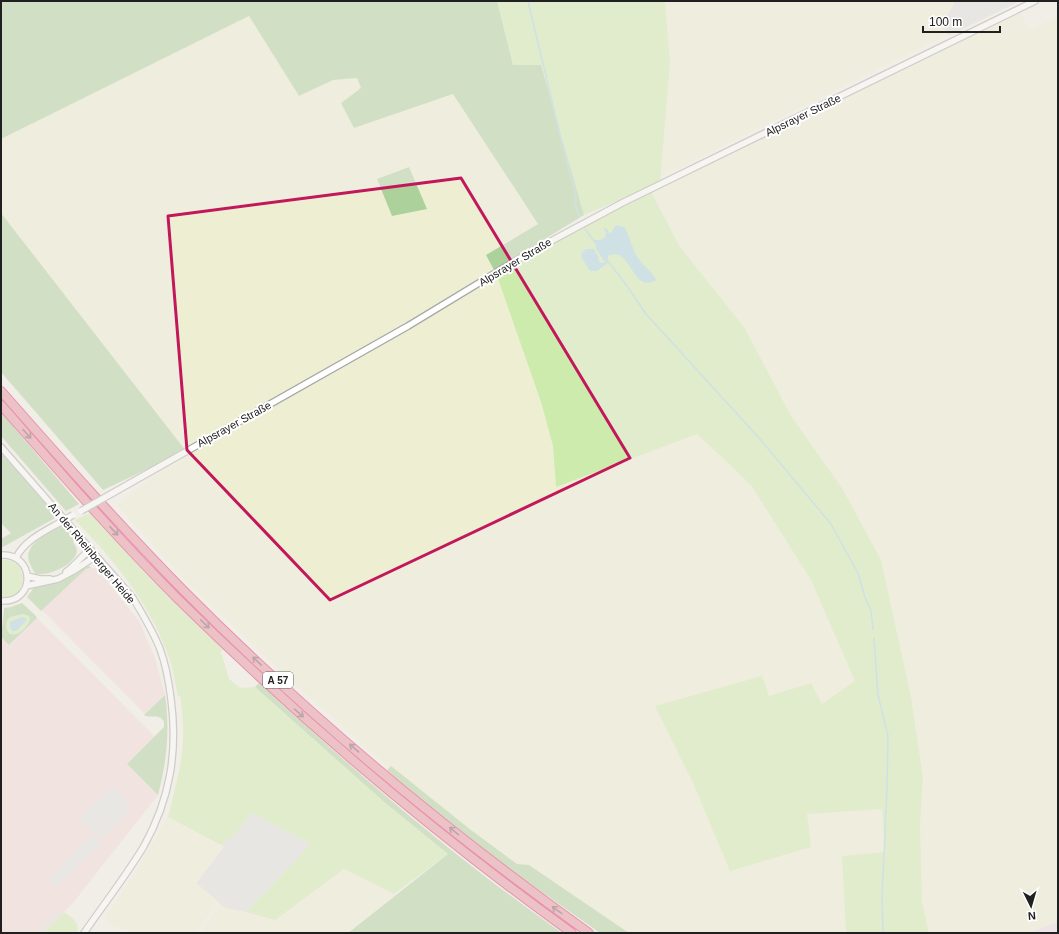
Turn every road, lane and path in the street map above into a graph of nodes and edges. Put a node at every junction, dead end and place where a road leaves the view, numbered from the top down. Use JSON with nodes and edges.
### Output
{"nodes":[{"id":1,"x":1035,"y":1,"type":"edge"},
{"id":2,"x":1,"y":391,"type":"edge"},
{"id":3,"x":1,"y":405,"type":"edge"},
{"id":4,"x":1,"y":447,"type":"edge"},
{"id":5,"x":90,"y":549,"type":"junction"},
{"id":6,"x":1,"y":555,"type":"edge"},
{"id":7,"x":96,"y":556,"type":"junction"},
{"id":8,"x":16,"y":558,"type":"junction"},
{"id":9,"x":27,"y":576,"type":"junction"},
{"id":10,"x":26,"y":586,"type":"junction"},
{"id":11,"x":1,"y":601,"type":"edge"},
{"id":12,"x":84,"y":933,"type":"edge"},
{"id":13,"x":572,"y":933,"type":"edge"},
{"id":14,"x":589,"y":933,"type":"edge"}],
"edges":[{"from":1,"to":8,"type":"street","name":"Alpsrayer Straße","bridge":true},
{"from":14,"to":2,"type":"highway","number":"A 57","one_way":true},
{"from":3,"to":13,"type":"highway","number":"A 57","one_way":true},
{"from":4,"to":5,"type":"street","name":"An der Rheinberger Heide"},
{"from":5,"to":7,"type":"street","name":"An der Rheinberger Heide"},
{"from":5,"to":9,"type":"street"},
{"from":6,"to":8,"type":"street"},
{"from":7,"to":10,"type":"street"},
{"from":7,"to":12,"type":"street","name":"An der Rheinberger Heide"},
{"from":8,"to":9,"type":"street"},
{"from":9,"to":10,"type":"street"},
{"from":10,"to":11,"type":"street"}]}
